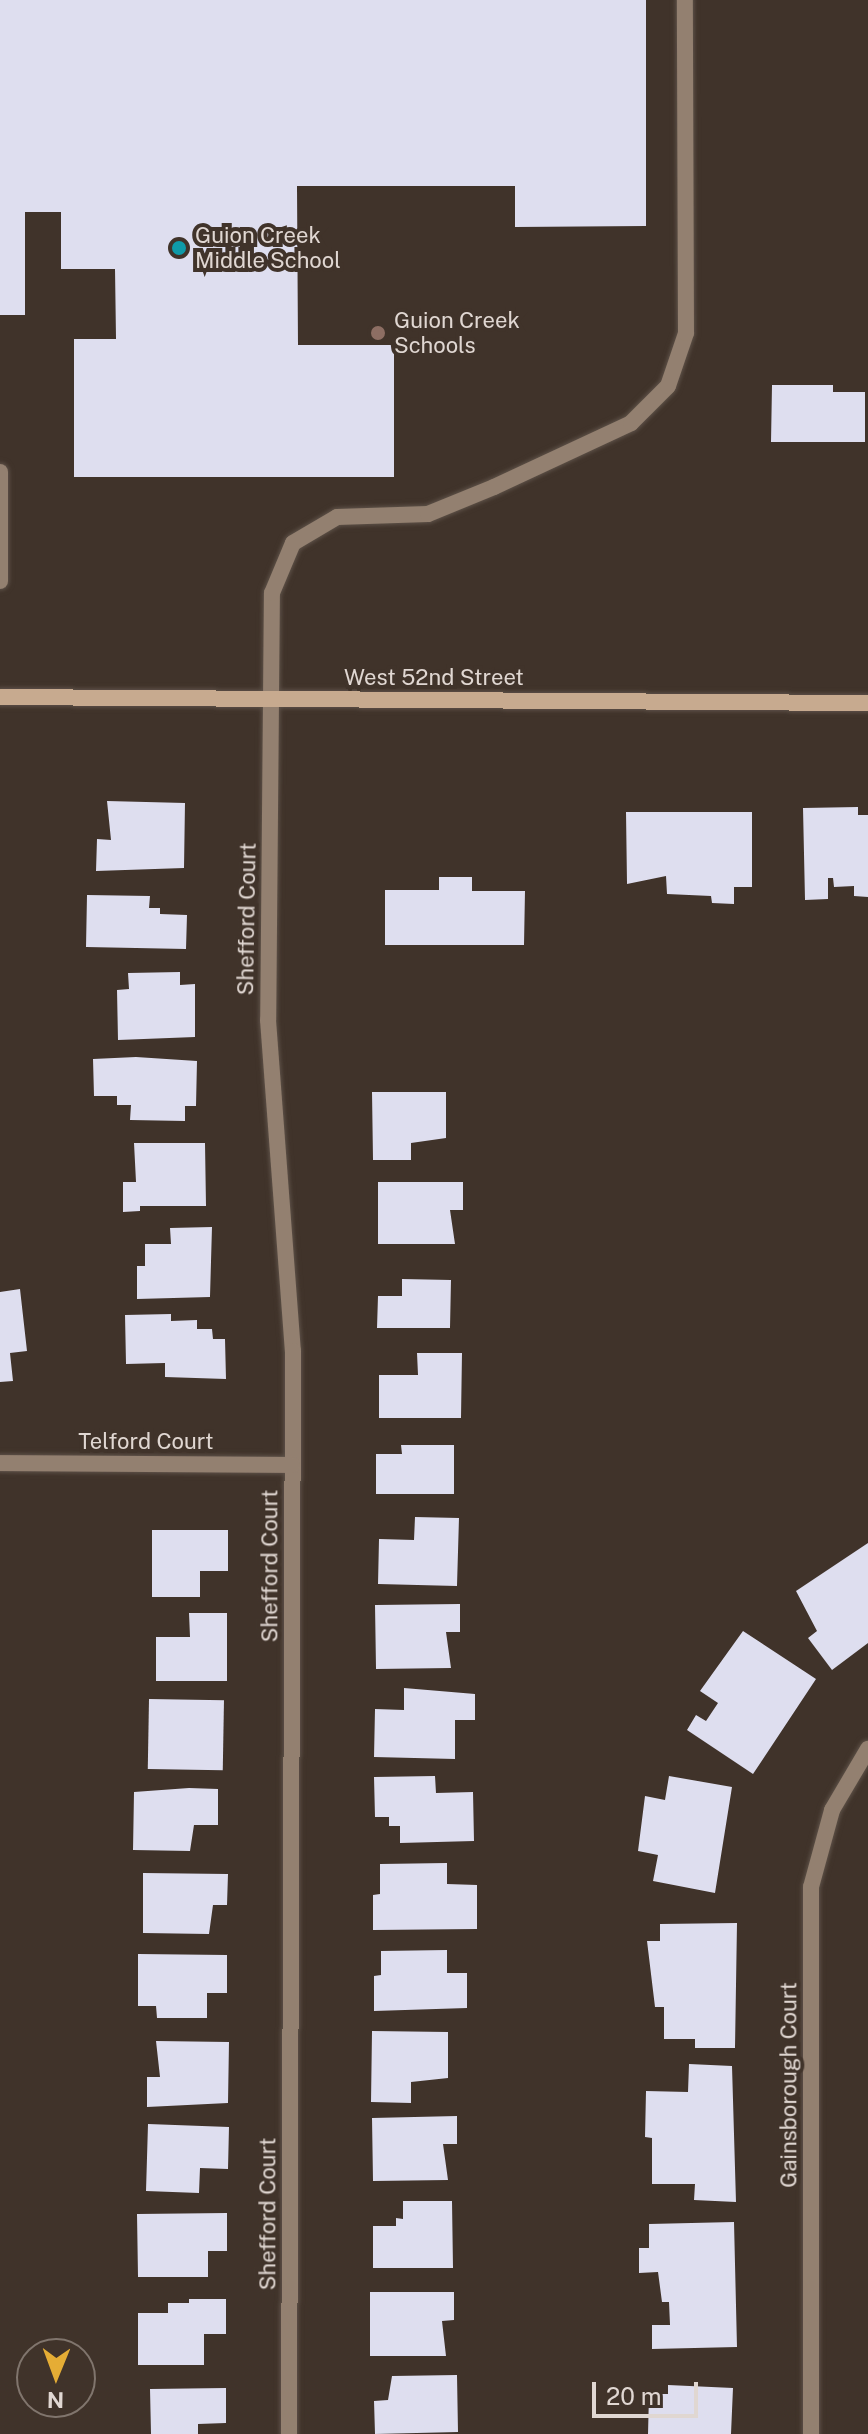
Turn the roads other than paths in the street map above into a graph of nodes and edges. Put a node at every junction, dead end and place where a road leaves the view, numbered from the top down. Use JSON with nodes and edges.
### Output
{"nodes":[{"id":1,"x":685,"y":0,"type":"edge"},
{"id":2,"x":0,"y":472,"type":"edge"},
{"id":3,"x":0,"y":581,"type":"edge"},
{"id":4,"x":0,"y":697,"type":"edge"},
{"id":5,"x":271,"y":699,"type":"junction"},
{"id":6,"x":868,"y":703,"type":"edge"},
{"id":7,"x":0,"y":1463,"type":"edge"},
{"id":8,"x":292,"y":1465,"type":"junction"},
{"id":9,"x":868,"y":1749,"type":"edge"},
{"id":10,"x":289,"y":2434,"type":"edge"},
{"id":11,"x":811,"y":2434,"type":"edge"}],
"edges":[{"from":1,"to":5,"type":"street","name":"Shefford Court"},
{"from":2,"to":3,"type":"street"},
{"from":4,"to":5,"type":"street","name":"West 52nd Street"},
{"from":5,"to":6,"type":"street","name":"West 52nd Street"},
{"from":5,"to":8,"type":"street","name":"Shefford Court"},
{"from":7,"to":8,"type":"street","name":"Telford Court"},
{"from":8,"to":10,"type":"street","name":"Shefford Court"},
{"from":9,"to":11,"type":"street","name":"Gainsborough Court"}]}
